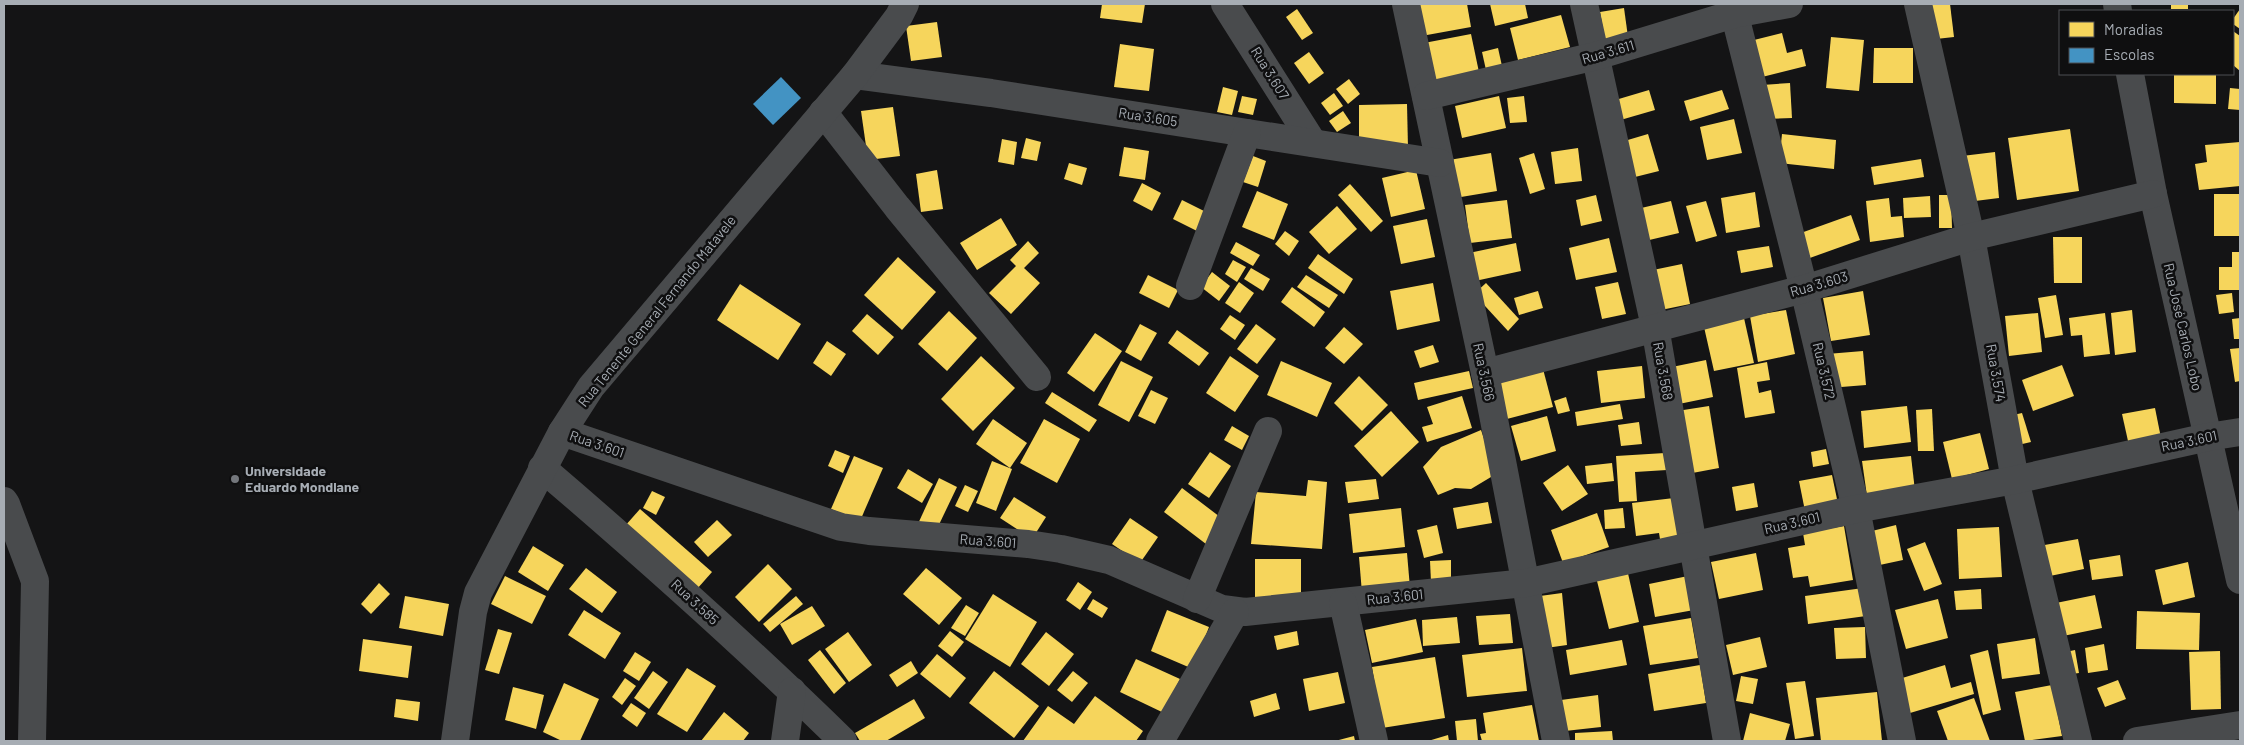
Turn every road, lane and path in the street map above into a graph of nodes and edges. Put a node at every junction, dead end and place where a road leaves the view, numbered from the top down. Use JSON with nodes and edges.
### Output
{"nodes":[{"id":1,"x":905,"y":4,"type":"edge"},
{"id":2,"x":1225,"y":4,"type":"edge"},
{"id":3,"x":1406,"y":4,"type":"edge"},
{"id":4,"x":1584,"y":4,"type":"edge"},
{"id":5,"x":1789,"y":4,"type":"edge"},
{"id":6,"x":1918,"y":4,"type":"edge"},
{"id":7,"x":1733,"y":9,"type":"edge"},
{"id":8,"x":1596,"y":56,"type":"junction"},
{"id":9,"x":856,"y":75,"type":"junction"},
{"id":10,"x":2130,"y":75,"type":"edge"},
{"id":11,"x":1426,"y":96,"type":"junction"},
{"id":12,"x":823,"y":112,"type":"junction"},
{"id":13,"x":1246,"y":133,"type":"junction"},
{"id":14,"x":1313,"y":143,"type":"junction"},
{"id":15,"x":1440,"y":163,"type":"junction"},
{"id":16,"x":2153,"y":194,"type":"junction"},
{"id":17,"x":1971,"y":237,"type":"junction"},
{"id":18,"x":1190,"y":286,"type":"dead end"},
{"id":19,"x":1804,"y":289,"type":"junction"},
{"id":20,"x":1655,"y":327,"type":"junction"},
{"id":21,"x":1484,"y":373,"type":"junction"},
{"id":22,"x":1037,"y":377,"type":"dead end"},
{"id":23,"x":1268,"y":431,"type":"dead end"},
{"id":24,"x":562,"y":432,"type":"junction"},
{"id":25,"x":2240,"y":432,"type":"edge"},
{"id":26,"x":2208,"y":437,"type":"junction"},
{"id":27,"x":542,"y":468,"type":"junction"},
{"id":28,"x":2015,"y":480,"type":"junction"},
{"id":29,"x":4,"y":502,"type":"edge"},
{"id":30,"x":1856,"y":509,"type":"junction"},
{"id":31,"x":1694,"y":546,"type":"junction"},
{"id":32,"x":2240,"y":580,"type":"edge"},
{"id":33,"x":1526,"y":584,"type":"junction"},
{"id":34,"x":1197,"y":598,"type":"junction"},
{"id":35,"x":1343,"y":602,"type":"junction"},
{"id":36,"x":1235,"y":612,"type":"junction"},
{"id":37,"x":792,"y":691,"type":"junction"},
{"id":38,"x":2240,"y":725,"type":"edge"},
{"id":39,"x":32,"y":741,"type":"edge"},
{"id":40,"x":455,"y":741,"type":"edge"},
{"id":41,"x":785,"y":741,"type":"edge"},
{"id":42,"x":843,"y":741,"type":"edge"},
{"id":43,"x":1160,"y":741,"type":"edge"},
{"id":44,"x":1374,"y":741,"type":"edge"},
{"id":45,"x":1556,"y":741,"type":"edge"},
{"id":46,"x":1727,"y":741,"type":"edge"},
{"id":47,"x":1902,"y":741,"type":"edge"},
{"id":48,"x":2078,"y":741,"type":"edge"},
{"id":49,"x":2137,"y":741,"type":"edge"}],
"edges":[{"from":1,"to":9,"type":"street","name":"Rua Tenente General Fernando Matavele"},
{"from":2,"to":14,"type":"street","name":"Rua 3.607"},
{"from":3,"to":11,"type":"street","name":"Rua 3.566"},
{"from":4,"to":8,"type":"street","name":"Rua 3.568"},
{"from":5,"to":7,"type":"street","name":"Rua 3.611"},
{"from":6,"to":17,"type":"street","name":"Rua 3.574"},
{"from":7,"to":8,"type":"street","name":"Rua 3.611"},
{"from":7,"to":19,"type":"street","name":"Rua 3.572"},
{"from":8,"to":11,"type":"street","name":"Rua 3.611"},
{"from":8,"to":20,"type":"street","name":"Rua 3.568"},
{"from":9,"to":12,"type":"street","name":"Rua Tenente General Fernando Matavele"},
{"from":9,"to":13,"type":"street","name":"Rua 3.605"},
{"from":10,"to":16,"type":"street","name":"Rua José Carlos Lobo"},
{"from":11,"to":15,"type":"street","name":"Rua 3.566"},
{"from":12,"to":22,"type":"street"},
{"from":12,"to":24,"type":"street","name":"Rua Tenente General Fernando Matavele"},
{"from":13,"to":14,"type":"street","name":"Rua 3.605"},
{"from":13,"to":18,"type":"street"},
{"from":14,"to":15,"type":"street","name":"Rua 3.605"},
{"from":15,"to":21,"type":"street","name":"Rua 3.566"},
{"from":16,"to":17,"type":"street","name":"Rua 3.603"},
{"from":16,"to":26,"type":"street","name":"Rua José Carlos Lobo"},
{"from":17,"to":19,"type":"street","name":"Rua 3.603"},
{"from":17,"to":28,"type":"street","name":"Rua 3.574"},
{"from":19,"to":20,"type":"street","name":"Rua 3.603"},
{"from":19,"to":30,"type":"street","name":"Rua 3.572"},
{"from":20,"to":21,"type":"street","name":"Rua 3.603"},
{"from":20,"to":31,"type":"street","name":"Rua 3.568"},
{"from":21,"to":33,"type":"street","name":"Rua 3.566"},
{"from":23,"to":34,"type":"street"},
{"from":24,"to":27,"type":"street","name":"Rua Tenente General Fernando Matavele"},
{"from":24,"to":34,"type":"street","name":"Rua 3.601"},
{"from":25,"to":26,"type":"street","name":"Rua 3.601"},
{"from":26,"to":28,"type":"street","name":"Rua 3.601"},
{"from":26,"to":32,"type":"street","name":"Rua José Carlos Lobo"},
{"from":27,"to":37,"type":"street","name":"Rua 3.585"},
{"from":27,"to":40,"type":"street","name":"Rua Tenente General Fernando Matavele"},
{"from":28,"to":30,"type":"street","name":"Rua 3.601"},
{"from":28,"to":48,"type":"street","name":"Rua 3.574"},
{"from":29,"to":39,"type":"street"},
{"from":30,"to":31,"type":"street","name":"Rua 3.601"},
{"from":30,"to":47,"type":"street","name":"Rua 3.572"},
{"from":31,"to":33,"type":"street","name":"Rua 3.601"},
{"from":31,"to":46,"type":"street","name":"Rua 3.568"},
{"from":33,"to":35,"type":"street","name":"Rua 3.601"},
{"from":33,"to":45,"type":"street","name":"Rua 3.566"},
{"from":34,"to":36,"type":"street","name":"Rua 3.601"},
{"from":35,"to":36,"type":"street","name":"Rua 3.601"},
{"from":35,"to":44,"type":"street"},
{"from":36,"to":43,"type":"street"},
{"from":37,"to":41,"type":"street"},
{"from":37,"to":42,"type":"street","name":"Rua 3.585"},
{"from":38,"to":49,"type":"street"}]}
